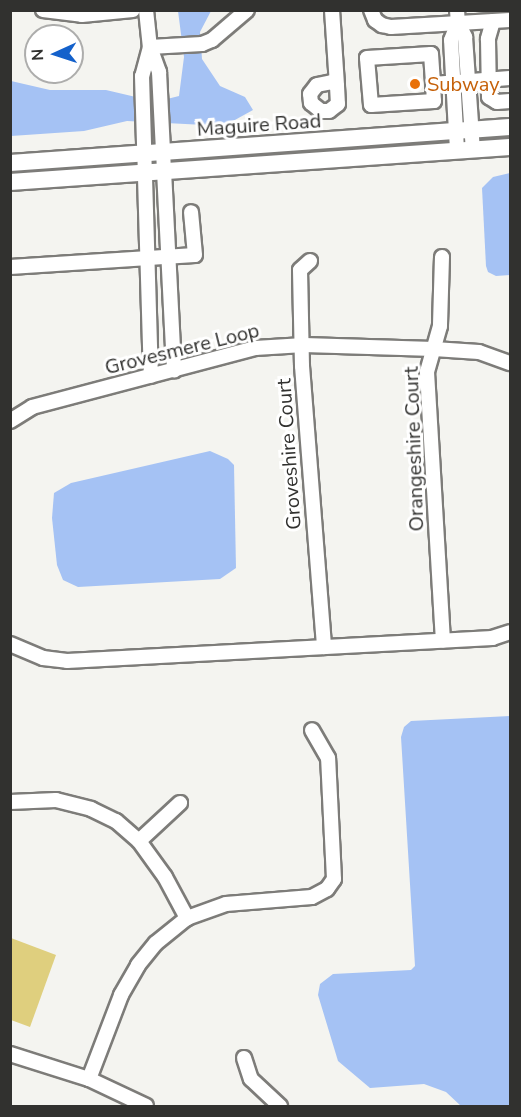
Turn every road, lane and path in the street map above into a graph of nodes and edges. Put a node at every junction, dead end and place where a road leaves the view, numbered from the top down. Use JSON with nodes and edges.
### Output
{"nodes":[{"id":1,"x":43,"y":10,"type":"edge"},
{"id":2,"x":134,"y":10,"type":"edge"},
{"id":3,"x":146,"y":10,"type":"edge"},
{"id":4,"x":247,"y":10,"type":"edge"},
{"id":5,"x":332,"y":10,"type":"edge"},
{"id":6,"x":371,"y":10,"type":"edge"},
{"id":7,"x":457,"y":17,"type":"edge"},
{"id":8,"x":510,"y":20,"type":"edge"},
{"id":9,"x":493,"y":21,"type":"junction"},
{"id":10,"x":150,"y":47,"type":"junction"},
{"id":11,"x":510,"y":78,"type":"edge"},
{"id":12,"x":488,"y":79,"type":"junction"},
{"id":13,"x":468,"y":82,"type":"junction"},
{"id":14,"x":454,"y":83,"type":"junction"},
{"id":15,"x":433,"y":84,"type":"junction"},
{"id":16,"x":337,"y":86,"type":"dead end"},
{"id":17,"x":510,"y":101,"type":"edge"},
{"id":18,"x":510,"y":128,"type":"edge"},
{"id":19,"x":464,"y":131,"type":"junction"},
{"id":20,"x":510,"y":147,"type":"edge"},
{"id":21,"x":465,"y":150,"type":"junction"},
{"id":22,"x":164,"y":153,"type":"junction"},
{"id":23,"x":144,"y":154,"type":"junction"},
{"id":24,"x":10,"y":163,"type":"edge"},
{"id":25,"x":164,"y":172,"type":"junction"},
{"id":26,"x":144,"y":174,"type":"junction"},
{"id":27,"x":10,"y":182,"type":"edge"},
{"id":28,"x":191,"y":212,"type":"dead end"},
{"id":29,"x":442,"y":257,"type":"dead end"},
{"id":30,"x":168,"y":258,"type":"junction"},
{"id":31,"x":150,"y":259,"type":"junction"},
{"id":32,"x":310,"y":261,"type":"dead end"},
{"id":33,"x":10,"y":267,"type":"edge"},
{"id":34,"x":304,"y":345,"type":"junction"},
{"id":35,"x":434,"y":349,"type":"junction"},
{"id":36,"x":510,"y":363,"type":"edge"},
{"id":37,"x":174,"y":370,"type":"junction"},
{"id":38,"x":151,"y":376,"type":"junction"},
{"id":39,"x":10,"y":421,"type":"edge"},
{"id":40,"x":510,"y":632,"type":"edge"},
{"id":41,"x":443,"y":641,"type":"junction"},
{"id":42,"x":10,"y":644,"type":"edge"},
{"id":43,"x":324,"y":647,"type":"junction"},
{"id":44,"x":312,"y":730,"type":"dead end"},
{"id":45,"x":10,"y":802,"type":"edge"},
{"id":46,"x":180,"y":803,"type":"dead end"},
{"id":47,"x":140,"y":841,"type":"junction"},
{"id":48,"x":188,"y":918,"type":"junction"},
{"id":49,"x":10,"y":1054,"type":"edge"},
{"id":50,"x":244,"y":1058,"type":"dead end"},
{"id":51,"x":89,"y":1079,"type":"junction"},
{"id":52,"x":146,"y":1107,"type":"edge"},
{"id":53,"x":280,"y":1107,"type":"edge"}],
"edges":[{"from":1,"to":2,"type":"street"},
{"from":3,"to":10,"type":"street"},
{"from":4,"to":10,"type":"street"},
{"from":5,"to":16,"type":"street"},
{"from":6,"to":7,"type":"street"},
{"from":7,"to":9,"type":"street"},
{"from":7,"to":13,"type":"street"},
{"from":7,"to":14,"type":"street"},
{"from":8,"to":9,"type":"street"},
{"from":9,"to":12,"type":"street"},
{"from":10,"to":22,"type":"street"},
{"from":10,"to":23,"type":"street"},
{"from":11,"to":12,"type":"street"},
{"from":12,"to":13,"type":"street"},
{"from":12,"to":17,"type":"street"},
{"from":13,"to":14,"type":"street"},
{"from":13,"to":19,"type":"street"},
{"from":14,"to":15,"type":"street"},
{"from":14,"to":19,"type":"street"},
{"from":15,"to":15,"type":"street"},
{"from":18,"to":19,"type":"main road","name":"Maguire Road"},
{"from":19,"to":21,"type":"street"},
{"from":19,"to":22,"type":"main road","name":"Maguire Road"},
{"from":20,"to":21,"type":"main road","name":"Maguire Road"},
{"from":21,"to":25,"type":"main road","name":"Maguire Road"},
{"from":22,"to":23,"type":"main road","name":"Maguire Road"},
{"from":22,"to":25,"type":"street"},
{"from":23,"to":24,"type":"main road","name":"Maguire Road"},
{"from":23,"to":26,"type":"street"},
{"from":25,"to":26,"type":"main road","name":"Maguire Road"},
{"from":25,"to":30,"type":"street"},
{"from":26,"to":27,"type":"main road","name":"Maguire Road"},
{"from":26,"to":31,"type":"street"},
{"from":28,"to":30,"type":"street"},
{"from":29,"to":35,"type":"street","name":"Orangeshire Court"},
{"from":30,"to":31,"type":"street"},
{"from":30,"to":37,"type":"street"},
{"from":31,"to":33,"type":"street"},
{"from":31,"to":38,"type":"street"},
{"from":32,"to":34,"type":"street","name":"Groveshire Court"},
{"from":34,"to":35,"type":"street","name":"Grovesmere Loop"},
{"from":34,"to":37,"type":"street","name":"Grovesmere Loop"},
{"from":34,"to":43,"type":"street","name":"Groveshire Court"},
{"from":35,"to":36,"type":"street","name":"Grovesmere Loop"},
{"from":35,"to":41,"type":"street","name":"Orangeshire Court"},
{"from":37,"to":38,"type":"street","name":"Grovesmere Loop"},
{"from":38,"to":39,"type":"street","name":"Grovesmere Loop"},
{"from":40,"to":41,"type":"street"},
{"from":41,"to":43,"type":"street"},
{"from":42,"to":43,"type":"street"},
{"from":44,"to":48,"type":"street"},
{"from":45,"to":47,"type":"street"},
{"from":46,"to":47,"type":"street"},
{"from":47,"to":48,"type":"street"},
{"from":48,"to":51,"type":"street"},
{"from":49,"to":51,"type":"street"},
{"from":50,"to":53,"type":"street"},
{"from":51,"to":52,"type":"street"}]}
